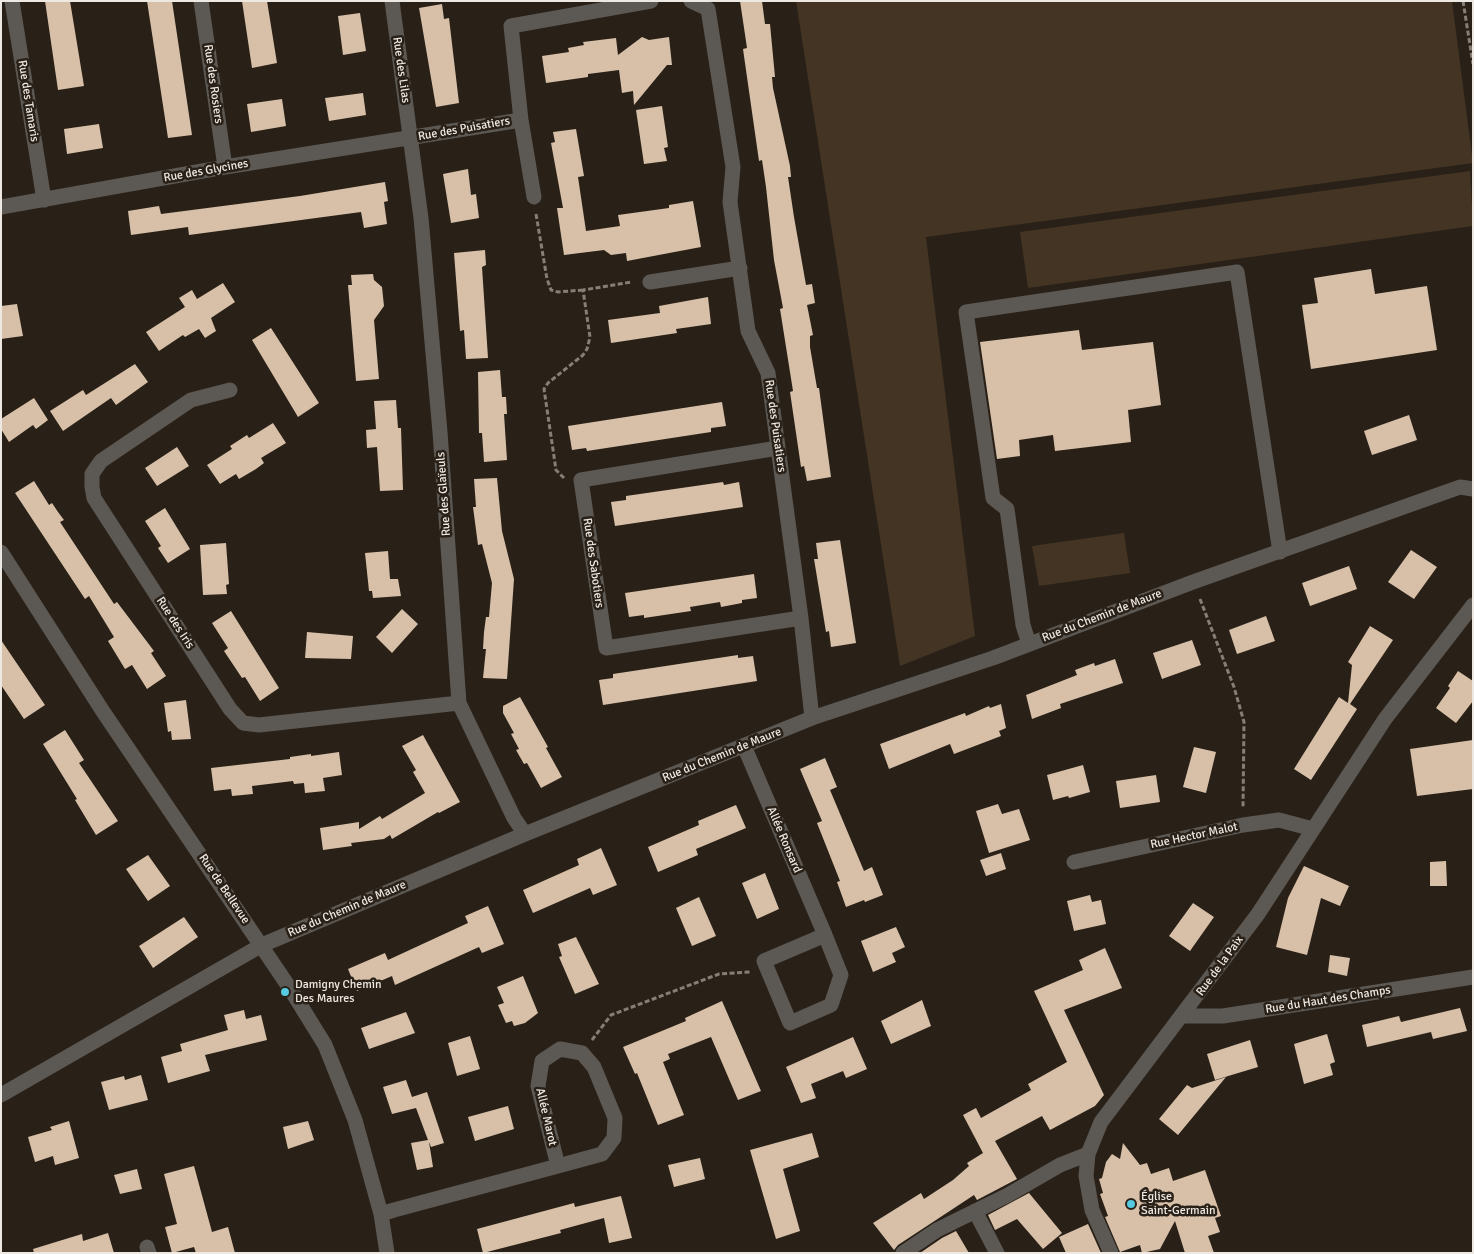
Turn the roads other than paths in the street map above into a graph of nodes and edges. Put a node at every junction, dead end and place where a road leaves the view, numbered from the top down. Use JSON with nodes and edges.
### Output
{"nodes":[{"id":1,"x":12,"y":1,"type":"edge"},
{"id":2,"x":201,"y":1,"type":"edge"},
{"id":3,"x":392,"y":1,"type":"edge"},
{"id":4,"x":651,"y":1,"type":"edge"},
{"id":5,"x":691,"y":1,"type":"edge"},
{"id":6,"x":521,"y":120,"type":"junction"},
{"id":7,"x":411,"y":138,"type":"junction"},
{"id":8,"x":225,"y":167,"type":"junction"},
{"id":9,"x":534,"y":197,"type":"road end"},
{"id":10,"x":44,"y":200,"type":"junction"},
{"id":11,"x":1,"y":207,"type":"edge"},
{"id":12,"x":740,"y":268,"type":"junction"},
{"id":13,"x":650,"y":282,"type":"road end"},
{"id":14,"x":230,"y":390,"type":"dead end"},
{"id":15,"x":778,"y":448,"type":"junction"},
{"id":16,"x":1473,"y":489,"type":"edge"},
{"id":17,"x":1,"y":552,"type":"edge"},
{"id":18,"x":1280,"y":552,"type":"junction"},
{"id":19,"x":1473,"y":605,"type":"edge"},
{"id":20,"x":801,"y":618,"type":"junction"},
{"id":21,"x":1029,"y":644,"type":"junction"},
{"id":22,"x":459,"y":703,"type":"junction"},
{"id":23,"x":812,"y":718,"type":"junction"},
{"id":24,"x":744,"y":746,"type":"junction"},
{"id":25,"x":1313,"y":829,"type":"junction"},
{"id":26,"x":525,"y":834,"type":"junction"},
{"id":27,"x":1074,"y":862,"type":"dead end"},
{"id":28,"x":825,"y":935,"type":"junction"},
{"id":29,"x":262,"y":946,"type":"junction"},
{"id":30,"x":1473,"y":977,"type":"edge"},
{"id":31,"x":1182,"y":1016,"type":"junction"},
{"id":32,"x":1,"y":1095,"type":"edge"},
{"id":33,"x":1088,"y":1154,"type":"junction"},
{"id":34,"x":558,"y":1166,"type":"junction"},
{"id":35,"x":975,"y":1211,"type":"junction"},
{"id":36,"x":381,"y":1214,"type":"junction"},
{"id":37,"x":387,"y":1253,"type":"edge"},
{"id":38,"x":903,"y":1253,"type":"edge"},
{"id":39,"x":997,"y":1253,"type":"edge"},
{"id":40,"x":1111,"y":1253,"type":"edge"}],
"edges":[{"from":1,"to":10,"type":"street","name":"Rue des Tamaris"},
{"from":2,"to":8,"type":"street","name":"Rue des Rosiers"},
{"from":3,"to":7,"type":"street","name":"Rue des Lilas"},
{"from":4,"to":6,"type":"street","name":"Rue des Puisatiers"},
{"from":5,"to":12,"type":"street","name":"Rue des Puisatiers"},
{"from":6,"to":7,"type":"street","name":"Rue des Puisatiers"},
{"from":6,"to":9,"type":"street"},
{"from":7,"to":8,"type":"street","name":"Rue des Glycines"},
{"from":7,"to":22,"type":"street","name":"Rue des Glaïeuls"},
{"from":8,"to":10,"type":"street","name":"Rue des Glycines"},
{"from":10,"to":11,"type":"street","name":"Rue des Glycines"},
{"from":12,"to":13,"type":"street"},
{"from":12,"to":15,"type":"street","name":"Rue des Puisatiers"},
{"from":14,"to":22,"type":"street","name":"Rue des Iris"},
{"from":15,"to":20,"type":"street","name":"Rue des Puisatiers"},
{"from":15,"to":20,"type":"street","name":"Rue des Sabotiers"},
{"from":16,"to":18,"type":"street","name":"Rue du Chemin de Maure"},
{"from":17,"to":29,"type":"street","name":"Rue de Bellevue"},
{"from":18,"to":21,"type":"street","name":"Rue du Chemin de Maure"},
{"from":18,"to":21,"type":"street"},
{"from":19,"to":25,"type":"street","name":"Rue de la Paix"},
{"from":20,"to":23,"type":"street","name":"Rue des Puisatiers"},
{"from":21,"to":23,"type":"street","name":"Rue du Chemin de Maure"},
{"from":22,"to":26,"type":"street","name":"Rue des Glaïeuls"},
{"from":23,"to":24,"type":"street","name":"Rue du Chemin de Maure"},
{"from":24,"to":26,"type":"street","name":"Rue du Chemin de Maure"},
{"from":24,"to":28,"type":"street","name":"Allée Ronsard"},
{"from":25,"to":27,"type":"street","name":"Rue Hector Malot"},
{"from":25,"to":31,"type":"street","name":"Rue de la Paix"},
{"from":26,"to":29,"type":"street","name":"Rue du Chemin de Maure"},
{"from":28,"to":28,"type":"street","name":"Allée Ronsard"},
{"from":29,"to":32,"type":"street","name":"Rue du Chemin de Maure"},
{"from":29,"to":36,"type":"street","name":"Rue de Bellevue"},
{"from":30,"to":31,"type":"street","name":"Rue du Haut des Champs"},
{"from":31,"to":33,"type":"street","name":"Rue de la Paix"},
{"from":33,"to":35,"type":"street"},
{"from":33,"to":40,"type":"street","name":"Rue de la Paix"},
{"from":34,"to":34,"type":"street","name":"Allée Marot"},
{"from":34,"to":36,"type":"street"},
{"from":35,"to":38,"type":"street"},
{"from":35,"to":39,"type":"street"},
{"from":36,"to":37,"type":"street","name":"Rue de Bellevue"}]}
